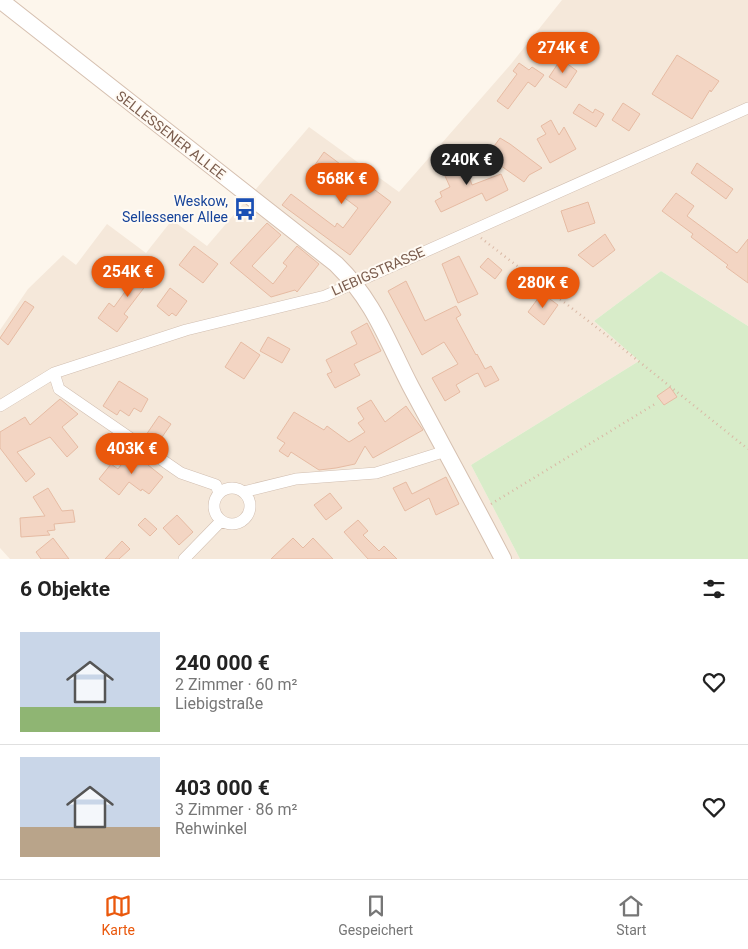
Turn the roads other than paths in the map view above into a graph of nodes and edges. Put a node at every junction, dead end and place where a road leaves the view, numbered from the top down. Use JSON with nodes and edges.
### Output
{"nodes":[{"id":1,"x":0,"y":0,"type":"edge"},
{"id":2,"x":748,"y":108,"type":"edge"},
{"id":3,"x":355,"y":283,"type":"junction"},
{"id":4,"x":54,"y":373,"type":"junction"},
{"id":5,"x":0,"y":406,"type":"edge"},
{"id":6,"x":446,"y":451,"type":"junction"},
{"id":7,"x":243,"y":492,"type":"junction"},
{"id":8,"x":219,"y":493,"type":"junction"},
{"id":9,"x":221,"y":521,"type":"junction"},
{"id":10,"x":184,"y":559,"type":"edge"},
{"id":11,"x":503,"y":559,"type":"edge"}],
"edges":[{"from":1,"to":3,"type":"main road","name":"SELLESSENER ALLEE"},
{"from":2,"to":3,"type":"street","name":"LIEBIGSTRASSE"},
{"from":3,"to":4,"type":"street","name":"LIEBIGSTRASSE"},
{"from":3,"to":6,"type":"main road","name":"SELLESSENER ALLEE"},
{"from":4,"to":5,"type":"street","name":"LIEBIGSTRASSE"},
{"from":4,"to":8,"type":"street"},
{"from":6,"to":7,"type":"street"},
{"from":6,"to":11,"type":"main road","name":"SELLESSENER ALLEE"},
{"from":7,"to":8,"type":"street"},
{"from":7,"to":9,"type":"street"},
{"from":8,"to":9,"type":"street"},
{"from":9,"to":10,"type":"street"}]}
